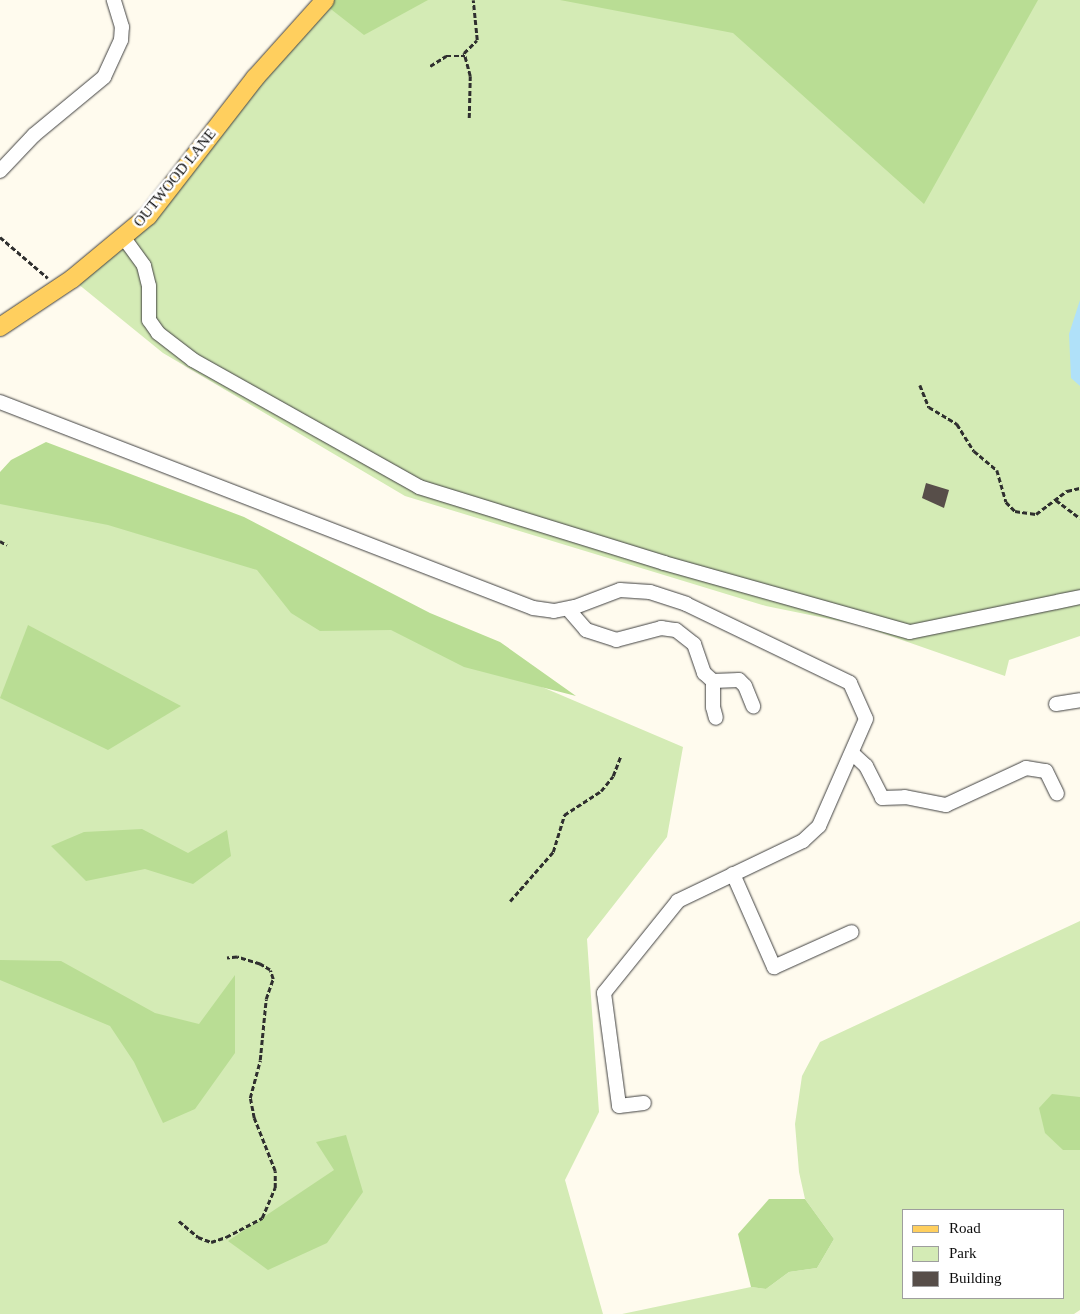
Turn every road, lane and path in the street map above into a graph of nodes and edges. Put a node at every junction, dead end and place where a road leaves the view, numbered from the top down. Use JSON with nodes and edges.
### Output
{"nodes":[{"id":1,"x":114,"y":0,"type":"edge"},
{"id":2,"x":325,"y":0,"type":"edge"},
{"id":3,"x":473,"y":0,"type":"edge"},
{"id":4,"x":465,"y":56,"type":"junction"},
{"id":5,"x":430,"y":66,"type":"dead end"},
{"id":6,"x":469,"y":118,"type":"dead end"},
{"id":7,"x":0,"y":171,"type":"edge"},
{"id":8,"x":0,"y":237,"type":"edge"},
{"id":9,"x":124,"y":238,"type":"junction"},
{"id":10,"x":59,"y":288,"type":"junction"},
{"id":11,"x":0,"y":327,"type":"edge"},
{"id":12,"x":920,"y":386,"type":"dead end"},
{"id":13,"x":0,"y":402,"type":"edge"},
{"id":14,"x":1080,"y":488,"type":"edge"},
{"id":15,"x":1056,"y":500,"type":"junction"},
{"id":16,"x":1080,"y":518,"type":"edge"},
{"id":17,"x":0,"y":541,"type":"edge"},
{"id":18,"x":7,"y":544,"type":"dead end"},
{"id":19,"x":1080,"y":597,"type":"edge"},
{"id":20,"x":568,"y":609,"type":"junction"},
{"id":21,"x":712,"y":681,"type":"junction"},
{"id":22,"x":1080,"y":700,"type":"edge"},
{"id":23,"x":1056,"y":704,"type":"dead end"},
{"id":24,"x":752,"y":706,"type":"dead end"},
{"id":25,"x":716,"y":718,"type":"dead end"},
{"id":26,"x":852,"y":753,"type":"junction"},
{"id":27,"x":621,"y":755,"type":"dead end"},
{"id":28,"x":1056,"y":794,"type":"dead end"},
{"id":29,"x":733,"y":874,"type":"junction"},
{"id":30,"x":510,"y":901,"type":"dead end"},
{"id":31,"x":852,"y":932,"type":"dead end"},
{"id":32,"x":227,"y":958,"type":"dead end"},
{"id":33,"x":644,"y":1103,"type":"dead end"},
{"id":34,"x":179,"y":1221,"type":"dead end"}],
"edges":[{"from":1,"to":7,"type":"street"},
{"from":2,"to":9,"type":"main road","name":"OUTWOOD LANE"},
{"from":3,"to":4,"type":"path"},
{"from":4,"to":5,"type":"path"},
{"from":4,"to":6,"type":"path"},
{"from":8,"to":10,"type":"path"},
{"from":9,"to":10,"type":"main road","name":"OUTWOOD LANE"},
{"from":9,"to":19,"type":"street"},
{"from":10,"to":11,"type":"main road","name":"OUTWOOD LANE"},
{"from":12,"to":15,"type":"path"},
{"from":13,"to":20,"type":"street"},
{"from":14,"to":15,"type":"path"},
{"from":15,"to":16,"type":"path"},
{"from":17,"to":18,"type":"path"},
{"from":20,"to":21,"type":"street"},
{"from":20,"to":26,"type":"street"},
{"from":21,"to":24,"type":"street"},
{"from":21,"to":25,"type":"street"},
{"from":22,"to":23,"type":"street"},
{"from":26,"to":28,"type":"street"},
{"from":26,"to":29,"type":"street"},
{"from":27,"to":30,"type":"path"},
{"from":29,"to":31,"type":"street"},
{"from":29,"to":33,"type":"street"},
{"from":32,"to":34,"type":"path"}]}
